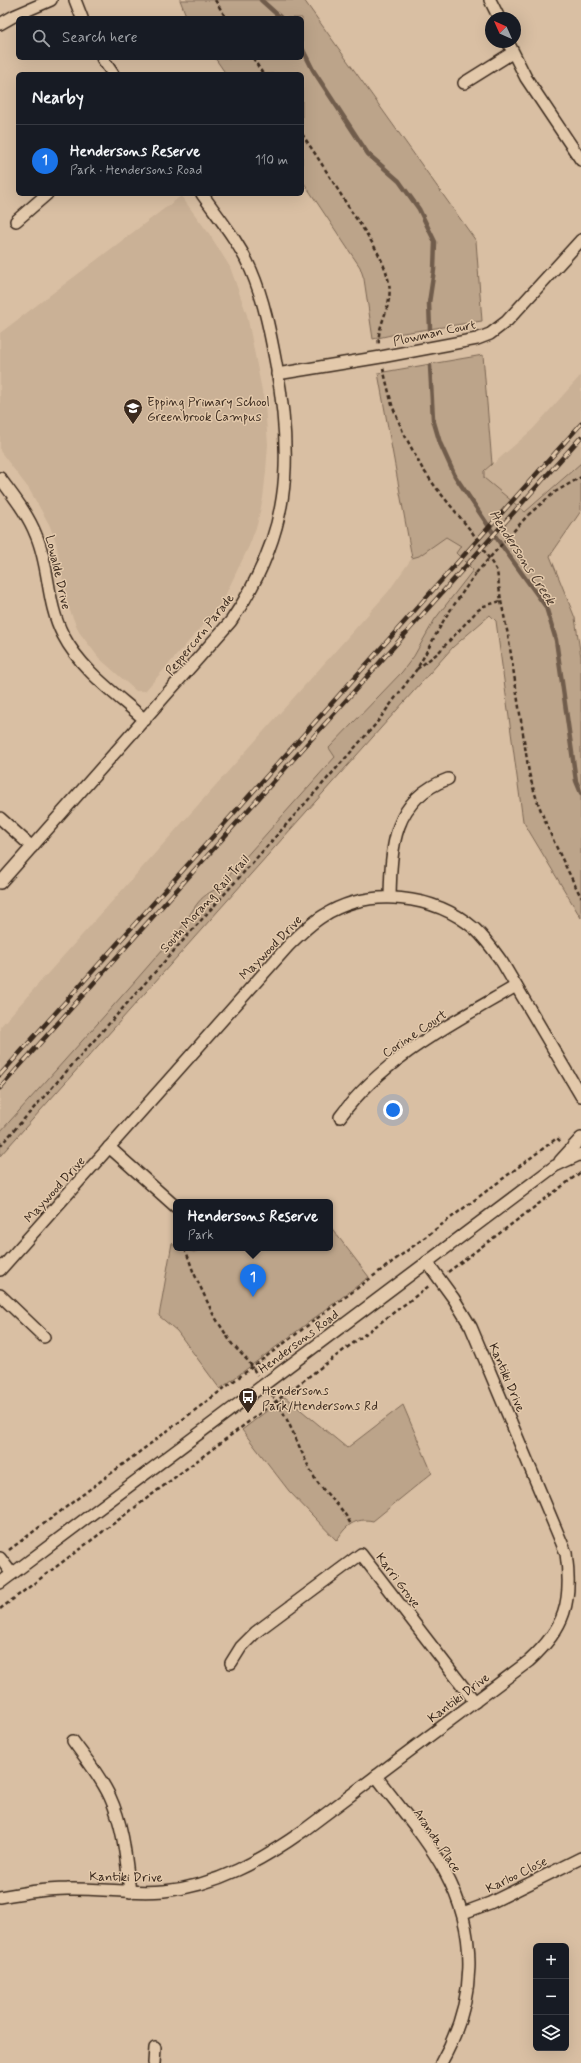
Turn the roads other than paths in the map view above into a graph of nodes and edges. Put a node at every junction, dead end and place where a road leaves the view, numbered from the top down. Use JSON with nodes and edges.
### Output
{"nodes":[{"id":1,"x":51,"y":0,"type":"edge"},
{"id":2,"x":75,"y":0,"type":"edge"},
{"id":3,"x":490,"y":0,"type":"edge"},
{"id":4,"x":495,"y":12,"type":"edge"},
{"id":5,"x":81,"y":16,"type":"edge"},
{"id":6,"x":0,"y":24,"type":"edge"},
{"id":7,"x":510,"y":48,"type":"edge"},
{"id":8,"x":512,"y":53,"type":"junction"},
{"id":9,"x":103,"y":60,"type":"edge"},
{"id":10,"x":112,"y":72,"type":"edge"},
{"id":11,"x":464,"y":83,"type":"dead end"},
{"id":12,"x":581,"y":160,"type":"edge"},
{"id":13,"x":45,"y":196,"type":"edge"},
{"id":14,"x":203,"y":196,"type":"edge"},
{"id":15,"x":16,"y":221,"type":"dead end"},
{"id":16,"x":581,"y":240,"type":"edge"},
{"id":17,"x":278,"y":374,"type":"junction"},
{"id":18,"x":0,"y":478,"type":"edge"},
{"id":19,"x":145,"y":720,"type":"junction"},
{"id":20,"x":448,"y":779,"type":"dead end"},
{"id":21,"x":0,"y":818,"type":"edge"},
{"id":22,"x":32,"y":847,"type":"junction"},
{"id":23,"x":0,"y":883,"type":"edge"},
{"id":24,"x":390,"y":897,"type":"junction"},
{"id":25,"x":516,"y":986,"type":"junction"},
{"id":26,"x":581,"y":1096,"type":"edge"},
{"id":27,"x":340,"y":1117,"type":"dead end"},
{"id":28,"x":581,"y":1138,"type":"edge"},
{"id":29,"x":109,"y":1148,"type":"junction"},
{"id":30,"x":581,"y":1154,"type":"edge"},
{"id":31,"x":555,"y":1166,"type":"junction"},
{"id":32,"x":173,"y":1204,"type":"edge"},
{"id":33,"x":427,"y":1262,"type":"junction"},
{"id":34,"x":0,"y":1270,"type":"edge"},
{"id":35,"x":0,"y":1296,"type":"edge"},
{"id":36,"x":44,"y":1337,"type":"dead end"},
{"id":37,"x":3,"y":1555,"type":"edge"},
{"id":38,"x":12,"y":1574,"type":"junction"},
{"id":39,"x":0,"y":1583,"type":"edge"},
{"id":40,"x":231,"y":1663,"type":"dead end"},
{"id":41,"x":475,"y":1702,"type":"junction"},
{"id":42,"x":73,"y":1741,"type":"dead end"},
{"id":43,"x":376,"y":1776,"type":"junction"},
{"id":44,"x":581,"y":1858,"type":"edge"},
{"id":45,"x":130,"y":1892,"type":"junction"},
{"id":46,"x":0,"y":1897,"type":"edge"},
{"id":47,"x":463,"y":1913,"type":"junction"},
{"id":48,"x":155,"y":2048,"type":"dead end"},
{"id":49,"x":154,"y":2063,"type":"edge"},
{"id":50,"x":441,"y":2063,"type":"edge"}],
"edges":[{"from":1,"to":6,"type":"street"},
{"from":2,"to":5,"type":"street"},
{"from":3,"to":4,"type":"street"},
{"from":7,"to":8,"type":"street"},
{"from":8,"to":11,"type":"street"},
{"from":8,"to":12,"type":"street"},
{"from":9,"to":10,"type":"street"},
{"from":13,"to":15,"type":"street"},
{"from":14,"to":17,"type":"street","name":"Peppercorn Parade"},
{"from":16,"to":17,"type":"street","name":"Plowman Court"},
{"from":17,"to":19,"type":"street","name":"Peppercorn Parade"},
{"from":18,"to":19,"type":"street","name":"Lowalde Drive"},
{"from":19,"to":22,"type":"street","name":"Peppercorn Parade"},
{"from":20,"to":24,"type":"street"},
{"from":21,"to":22,"type":"street"},
{"from":22,"to":23,"type":"street","name":"Peppercorn Parade"},
{"from":24,"to":25,"type":"street","name":"Maywood Drive"},
{"from":24,"to":29,"type":"street","name":"Maywood Drive"},
{"from":25,"to":26,"type":"street","name":"Maywood Drive"},
{"from":25,"to":27,"type":"street","name":"Corine Court"},
{"from":28,"to":31,"type":"street","name":"Hendersons Road"},
{"from":29,"to":32,"type":"street"},
{"from":29,"to":34,"type":"street","name":"Maywood Drive"},
{"from":30,"to":31,"type":"street","name":"Hendersons Road"},
{"from":31,"to":33,"type":"street","name":"Hendersons Road"},
{"from":33,"to":38,"type":"street","name":"Hendersons Road"},
{"from":33,"to":41,"type":"street","name":"Kantiki Drive"},
{"from":35,"to":36,"type":"street"},
{"from":37,"to":38,"type":"street"},
{"from":38,"to":39,"type":"street","name":"Hendersons Road"},
{"from":40,"to":41,"type":"street","name":"Karri Grove"},
{"from":41,"to":43,"type":"street","name":"Kantiki Drive"},
{"from":42,"to":45,"type":"street"},
{"from":43,"to":45,"type":"street","name":"Kantiki Drive"},
{"from":43,"to":47,"type":"street","name":"Aranda Place"},
{"from":44,"to":47,"type":"street","name":"Karloo Close"},
{"from":45,"to":46,"type":"street","name":"Kantiki Drive"},
{"from":47,"to":50,"type":"street","name":"Aranda Place"},
{"from":48,"to":49,"type":"street"}]}
